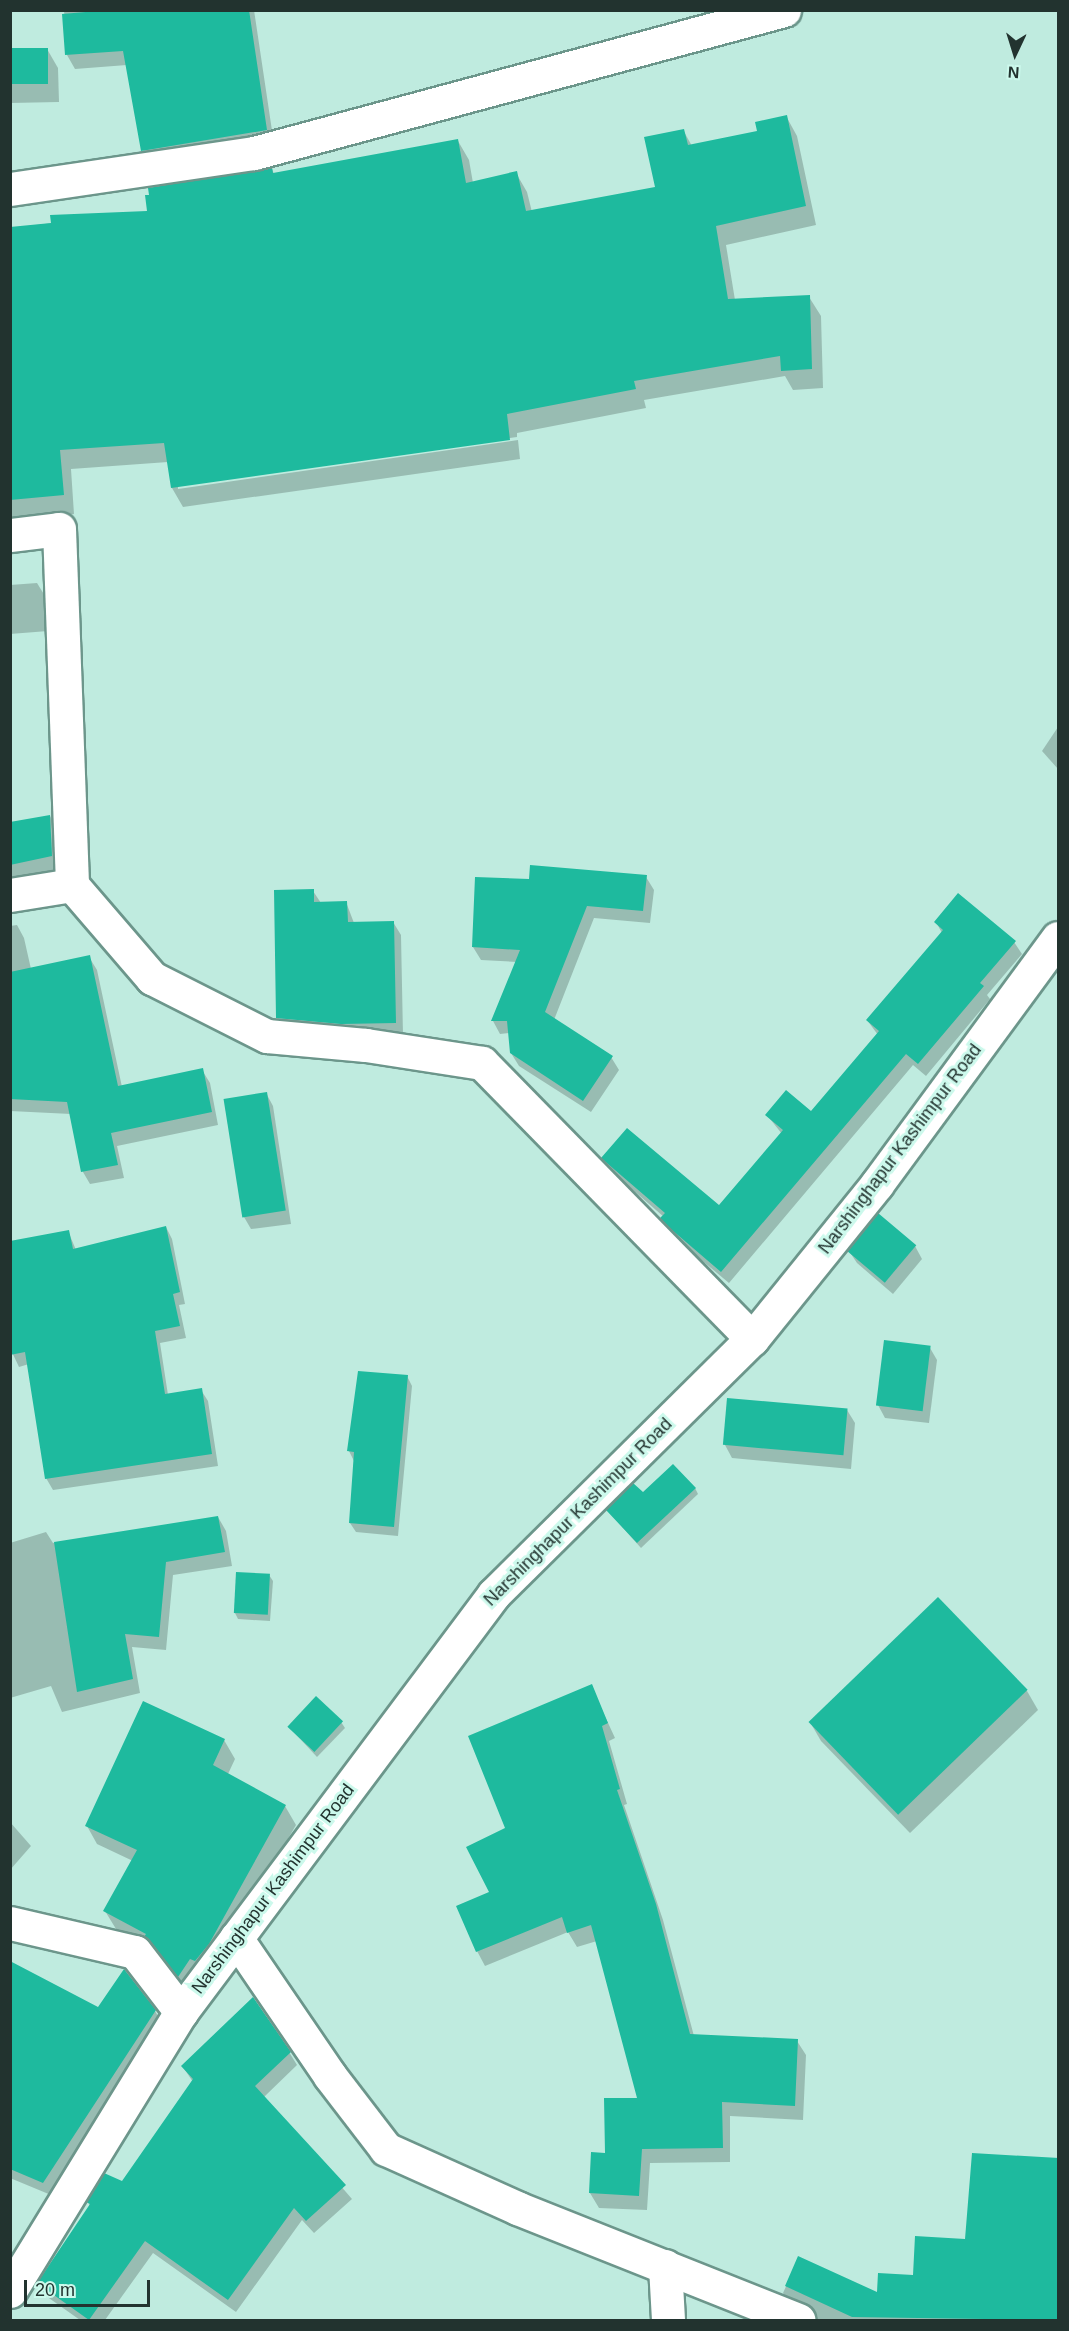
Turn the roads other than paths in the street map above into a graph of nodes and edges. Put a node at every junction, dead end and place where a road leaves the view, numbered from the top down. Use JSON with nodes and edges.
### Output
{"nodes":[{"id":1,"x":784,"y":10,"type":"edge"},
{"id":2,"x":10,"y":189,"type":"edge"},
{"id":3,"x":10,"y":535,"type":"edge"},
{"id":4,"x":72,"y":885,"type":"junction"},
{"id":5,"x":10,"y":896,"type":"edge"},
{"id":6,"x":1059,"y":938,"type":"edge"},
{"id":7,"x":752,"y":1339,"type":"junction"},
{"id":8,"x":10,"y":1923,"type":"edge"},
{"id":9,"x":236,"y":1938,"type":"junction"},
{"id":10,"x":181,"y":2012,"type":"junction"},
{"id":11,"x":665,"y":2266,"type":"junction"},
{"id":12,"x":10,"y":2291,"type":"edge"},
{"id":13,"x":668,"y":2320,"type":"edge"},
{"id":14,"x":799,"y":2320,"type":"edge"}],
"edges":[{"from":1,"to":2,"type":"street"},
{"from":3,"to":4,"type":"street"},
{"from":4,"to":5,"type":"street"},
{"from":4,"to":7,"type":"street"},
{"from":6,"to":7,"type":"street","name":"Narshinghapur Kashimpur Road"},
{"from":7,"to":9,"type":"street","name":"Narshinghapur Kashimpur Road"},
{"from":8,"to":10,"type":"street"},
{"from":9,"to":10,"type":"street","name":"Narshinghapur Kashimpur Road"},
{"from":9,"to":11,"type":"street"},
{"from":10,"to":12,"type":"street","name":"Narshinghapur Kashimpur Road"},
{"from":11,"to":13,"type":"street"},
{"from":11,"to":14,"type":"street"}]}
